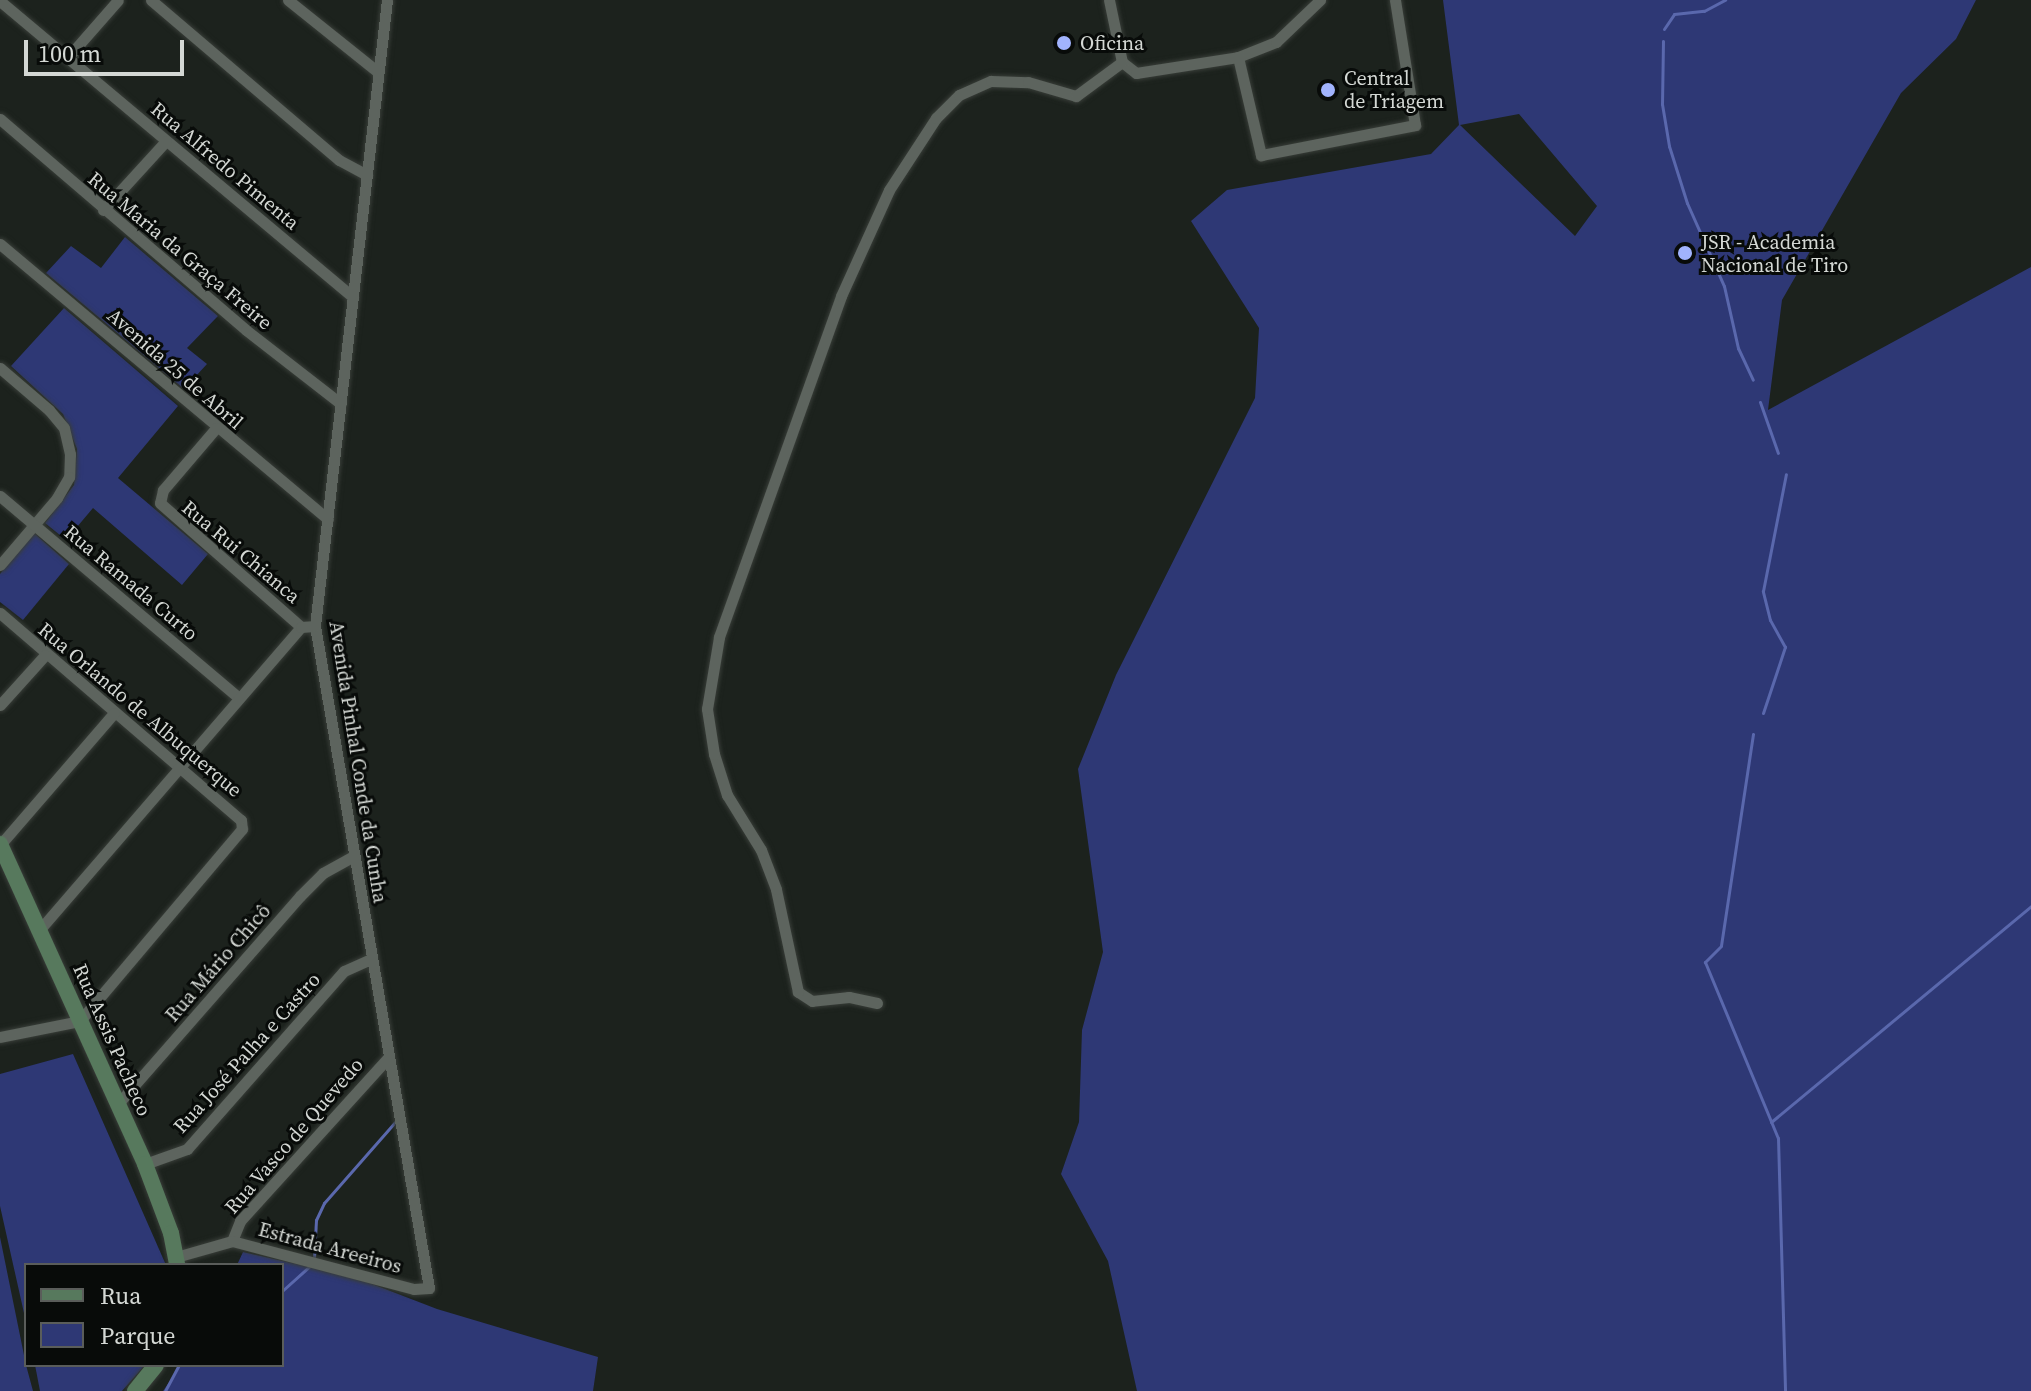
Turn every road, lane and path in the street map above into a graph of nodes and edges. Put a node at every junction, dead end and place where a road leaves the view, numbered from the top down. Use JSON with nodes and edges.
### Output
{"nodes":[{"id":1,"x":118,"y":0,"type":"edge"},
{"id":2,"x":151,"y":0,"type":"edge"},
{"id":3,"x":288,"y":0,"type":"edge"},
{"id":4,"x":387,"y":0,"type":"edge"},
{"id":5,"x":1109,"y":0,"type":"edge"},
{"id":6,"x":1320,"y":0,"type":"edge"},
{"id":7,"x":1395,"y":0,"type":"edge"},
{"id":8,"x":0,"y":1,"type":"edge"},
{"id":9,"x":69,"y":56,"type":"junction"},
{"id":10,"x":1238,"y":57,"type":"junction"},
{"id":11,"x":1122,"y":62,"type":"junction"},
{"id":12,"x":378,"y":72,"type":"junction"},
{"id":13,"x":0,"y":119,"type":"edge"},
{"id":14,"x":166,"y":141,"type":"junction"},
{"id":15,"x":367,"y":175,"type":"junction"},
{"id":16,"x":103,"y":210,"type":"junction"},
{"id":17,"x":0,"y":244,"type":"edge"},
{"id":18,"x":353,"y":297,"type":"junction"},
{"id":19,"x":0,"y":368,"type":"edge"},
{"id":20,"x":341,"y":404,"type":"junction"},
{"id":21,"x":216,"y":428,"type":"junction"},
{"id":22,"x":0,"y":496,"type":"edge"},
{"id":23,"x":328,"y":519,"type":"junction"},
{"id":24,"x":36,"y":525,"type":"junction"},
{"id":25,"x":0,"y":565,"type":"edge"},
{"id":26,"x":0,"y":613,"type":"edge"},
{"id":27,"x":315,"y":626,"type":"junction"},
{"id":28,"x":301,"y":627,"type":"junction"},
{"id":29,"x":45,"y":655,"type":"junction"},
{"id":30,"x":239,"y":698,"type":"junction"},
{"id":31,"x":0,"y":705,"type":"edge"},
{"id":32,"x":114,"y":713,"type":"junction"},
{"id":33,"x":180,"y":766,"type":"junction"},
{"id":34,"x":0,"y":844,"type":"edge"},
{"id":35,"x":354,"y":856,"type":"junction"},
{"id":36,"x":42,"y":927,"type":"junction"},
{"id":37,"x":371,"y":959,"type":"junction"},
{"id":38,"x":877,"y":1003,"type":"dead end"},
{"id":39,"x":80,"y":1021,"type":"junction"},
{"id":40,"x":0,"y":1037,"type":"edge"},
{"id":41,"x":387,"y":1059,"type":"junction"},
{"id":42,"x":117,"y":1105,"type":"junction"},
{"id":43,"x":145,"y":1164,"type":"junction"},
{"id":44,"x":232,"y":1241,"type":"junction"},
{"id":45,"x":176,"y":1261,"type":"edge"},
{"id":46,"x":429,"y":1288,"type":"joint"},
{"id":47,"x":154,"y":1367,"type":"edge"},
{"id":48,"x":135,"y":1391,"type":"edge"}],
"edges":[{"from":1,"to":9,"type":"street"},
{"from":2,"to":15,"type":"street"},
{"from":3,"to":12,"type":"street"},
{"from":4,"to":12,"type":"street","name":"Avenida Pinhal Conde da Cunha"},
{"from":5,"to":11,"type":"street"},
{"from":6,"to":10,"type":"street"},
{"from":7,"to":10,"type":"street"},
{"from":8,"to":9,"type":"street","name":"Rua Alfredo Pimenta"},
{"from":9,"to":14,"type":"street","name":"Rua Alfredo Pimenta"},
{"from":10,"to":11,"type":"street"},
{"from":11,"to":38,"type":"street"},
{"from":12,"to":15,"type":"street","name":"Avenida Pinhal Conde da Cunha"},
{"from":13,"to":16,"type":"street","name":"Rua Maria da Graça Freire"},
{"from":14,"to":16,"type":"street"},
{"from":14,"to":18,"type":"street","name":"Rua Alfredo Pimenta"},
{"from":15,"to":18,"type":"street","name":"Avenida Pinhal Conde da Cunha"},
{"from":16,"to":20,"type":"street","name":"Rua Maria da Graça Freire"},
{"from":17,"to":21,"type":"street","name":"Avenida 25 de Abril"},
{"from":18,"to":20,"type":"street","name":"Avenida Pinhal Conde da Cunha"},
{"from":19,"to":24,"type":"street"},
{"from":20,"to":23,"type":"street","name":"Avenida Pinhal Conde da Cunha"},
{"from":21,"to":23,"type":"street","name":"Avenida 25 de Abril"},
{"from":21,"to":28,"type":"street","name":"Rua Rui Chianca"},
{"from":22,"to":24,"type":"street","name":"Rua Ramada Curto"},
{"from":23,"to":27,"type":"street","name":"Avenida Pinhal Conde da Cunha"},
{"from":24,"to":25,"type":"street"},
{"from":24,"to":30,"type":"street","name":"Rua Ramada Curto"},
{"from":26,"to":29,"type":"street","name":"Rua Orlando de Albuquerque"},
{"from":27,"to":28,"type":"street"},
{"from":27,"to":35,"type":"street","name":"Avenida Pinhal Conde da Cunha"},
{"from":28,"to":30,"type":"street"},
{"from":29,"to":31,"type":"street"},
{"from":29,"to":32,"type":"street","name":"Rua Orlando de Albuquerque"},
{"from":30,"to":33,"type":"street"},
{"from":32,"to":33,"type":"street","name":"Rua Orlando de Albuquerque"},
{"from":32,"to":34,"type":"street"},
{"from":33,"to":36,"type":"street"},
{"from":33,"to":39,"type":"street","name":"Rua Orlando de Albuquerque"},
{"from":34,"to":36,"type":"street","name":"Rua Assis Pacheco"},
{"from":35,"to":37,"type":"street","name":"Avenida Pinhal Conde da Cunha"},
{"from":35,"to":42,"type":"street","name":"Rua Mário Chicô"},
{"from":36,"to":39,"type":"street","name":"Rua Assis Pacheco"},
{"from":37,"to":41,"type":"street","name":"Avenida Pinhal Conde da Cunha"},
{"from":37,"to":43,"type":"street","name":"Rua José Palha e Castro"},
{"from":39,"to":40,"type":"street"},
{"from":39,"to":42,"type":"street","name":"Rua Assis Pacheco"},
{"from":41,"to":44,"type":"street","name":"Rua Vasco de Quevedo"},
{"from":41,"to":46,"type":"street","name":"Avenida Pinhal Conde da Cunha"},
{"from":42,"to":43,"type":"street","name":"Rua Assis Pacheco"},
{"from":43,"to":45,"type":"street","name":"Rua Assis Pacheco"},
{"from":44,"to":45,"type":"street","name":"Estrada Areeiros"},
{"from":44,"to":46,"type":"street","name":"Estrada Areeiros"},
{"from":47,"to":48,"type":"street"}]}
